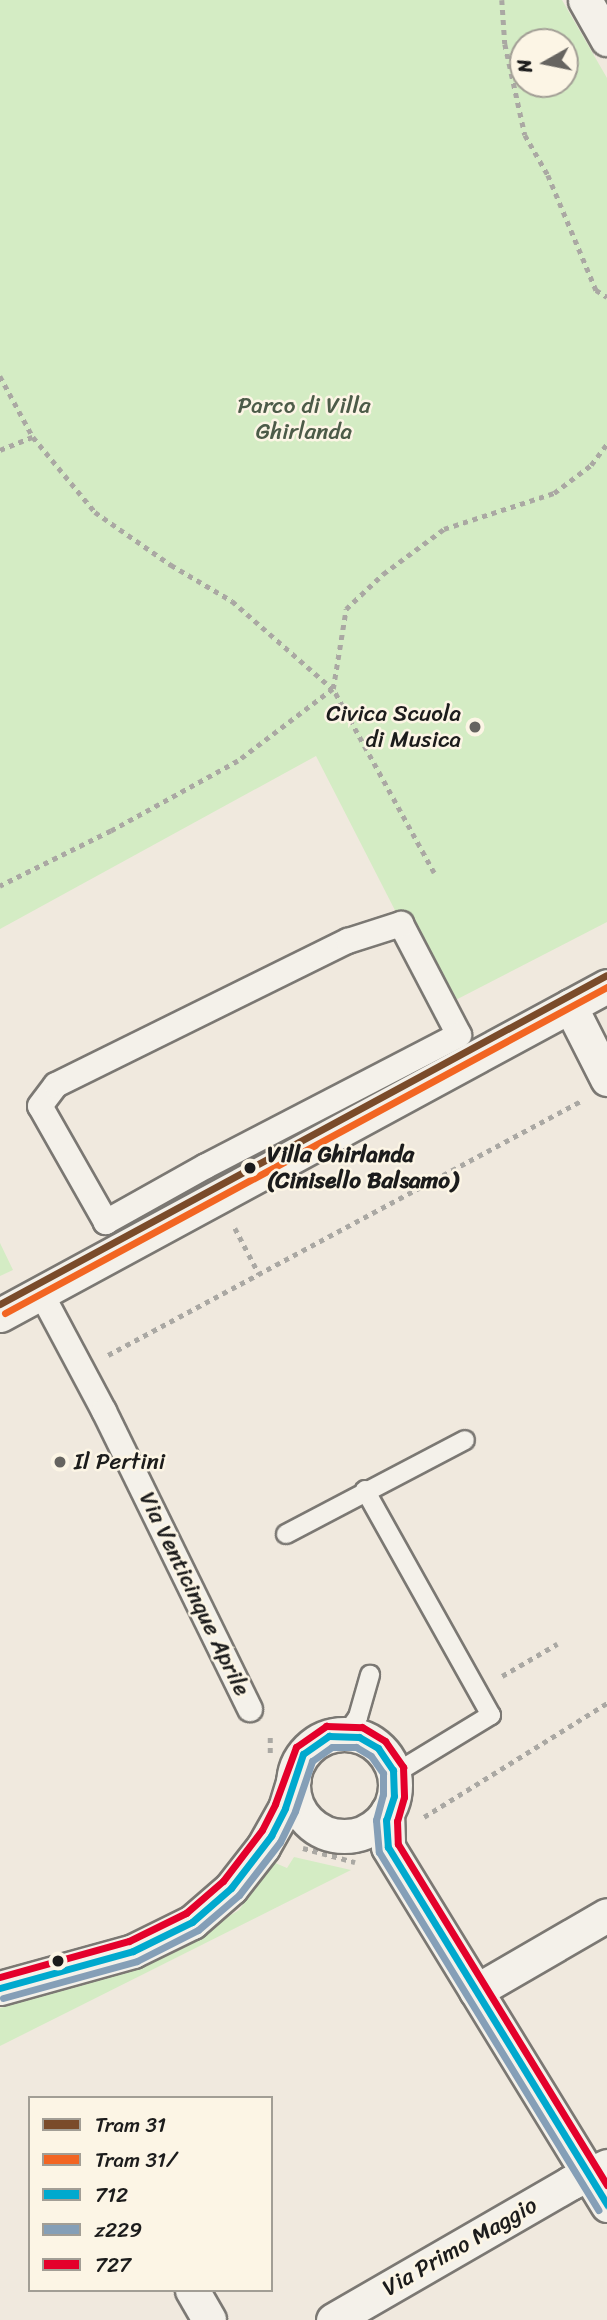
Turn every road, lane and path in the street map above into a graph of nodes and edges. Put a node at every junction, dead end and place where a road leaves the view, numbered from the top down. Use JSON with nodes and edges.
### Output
{"nodes":[{"id":1,"x":502,"y":0,"type":"edge"},
{"id":2,"x":585,"y":0,"type":"edge"},
{"id":3,"x":607,"y":39,"type":"edge"},
{"id":4,"x":607,"y":297,"type":"edge"},
{"id":5,"x":0,"y":376,"type":"edge"},
{"id":6,"x":33,"y":437,"type":"junction"},
{"id":7,"x":607,"y":444,"type":"edge"},
{"id":8,"x":0,"y":450,"type":"edge"},
{"id":9,"x":333,"y":689,"type":"junction"},
{"id":10,"x":434,"y":873,"type":"dead end"},
{"id":11,"x":0,"y":886,"type":"edge"},
{"id":12,"x":607,"y":986,"type":"edge"},
{"id":13,"x":570,"y":1006,"type":"junction"},
{"id":14,"x":599,"y":1087,"type":"edge"},
{"id":15,"x":40,"y":1106,"type":"joint"},
{"id":16,"x":41,"y":1293,"type":"junction"},
{"id":17,"x":0,"y":1315,"type":"edge"},
{"id":18,"x":81,"y":1369,"type":"junction"},
{"id":19,"x":465,"y":1440,"type":"dead end"},
{"id":20,"x":365,"y":1490,"type":"junction"},
{"id":21,"x":286,"y":1534,"type":"dead end"},
{"id":22,"x":557,"y":1644,"type":"dead end"},
{"id":23,"x":370,"y":1675,"type":"dead end"},
{"id":24,"x":478,"y":1692,"type":"junction"},
{"id":25,"x":607,"y":1703,"type":"edge"},
{"id":26,"x":250,"y":1709,"type":"dead end"},
{"id":27,"x":346,"y":1734,"type":"junction"},
{"id":28,"x":394,"y":1774,"type":"junction"},
{"id":29,"x":294,"y":1779,"type":"junction"},
{"id":30,"x":387,"y":1812,"type":"junction"},
{"id":31,"x":421,"y":1819,"type":"dead end"},
{"id":32,"x":292,"y":1846,"type":"dead end"},
{"id":33,"x":356,"y":1863,"type":"dead end"},
{"id":34,"x":607,"y":1915,"type":"edge"},
{"id":35,"x":0,"y":1988,"type":"edge"},
{"id":36,"x":476,"y":1991,"type":"junction"},
{"id":37,"x":597,"y":2170,"type":"edge"},
{"id":38,"x":607,"y":2205,"type":"edge"},
{"id":39,"x":193,"y":2292,"type":"edge"},
{"id":40,"x":209,"y":2320,"type":"edge"},
{"id":41,"x":333,"y":2320,"type":"edge"}],
"edges":[{"from":1,"to":4,"type":"path"},
{"from":2,"to":3,"type":"street"},
{"from":5,"to":6,"type":"path"},
{"from":6,"to":8,"type":"path"},
{"from":6,"to":9,"type":"path"},
{"from":7,"to":9,"type":"path"},
{"from":9,"to":10,"type":"path"},
{"from":9,"to":11,"type":"path"},
{"from":12,"to":13,"type":"street"},
{"from":13,"to":14,"type":"street"},
{"from":13,"to":16,"type":"street"},
{"from":14,"to":18,"type":"path"},
{"from":15,"to":15,"type":"street"},
{"from":16,"to":17,"type":"street"},
{"from":16,"to":18,"type":"street","name":"Via Venticinque Aprile"},
{"from":18,"to":26,"type":"street","name":"Via Venticinque Aprile"},
{"from":19,"to":20,"type":"lane"},
{"from":20,"to":21,"type":"lane"},
{"from":20,"to":24,"type":"lane"},
{"from":22,"to":24,"type":"path"},
{"from":23,"to":27,"type":"lane"},
{"from":24,"to":28,"type":"lane"},
{"from":25,"to":31,"type":"path"},
{"from":27,"to":28,"type":"street"},
{"from":27,"to":29,"type":"street"},
{"from":28,"to":30,"type":"street"},
{"from":29,"to":30,"type":"street"},
{"from":29,"to":35,"type":"street"},
{"from":30,"to":36,"type":"street"},
{"from":32,"to":33,"type":"path"},
{"from":34,"to":36,"type":"street"},
{"from":36,"to":37,"type":"street"},
{"from":37,"to":38,"type":"street"},
{"from":37,"to":41,"type":"street","name":"Via Primo Maggio"},
{"from":39,"to":40,"type":"street"}]}
